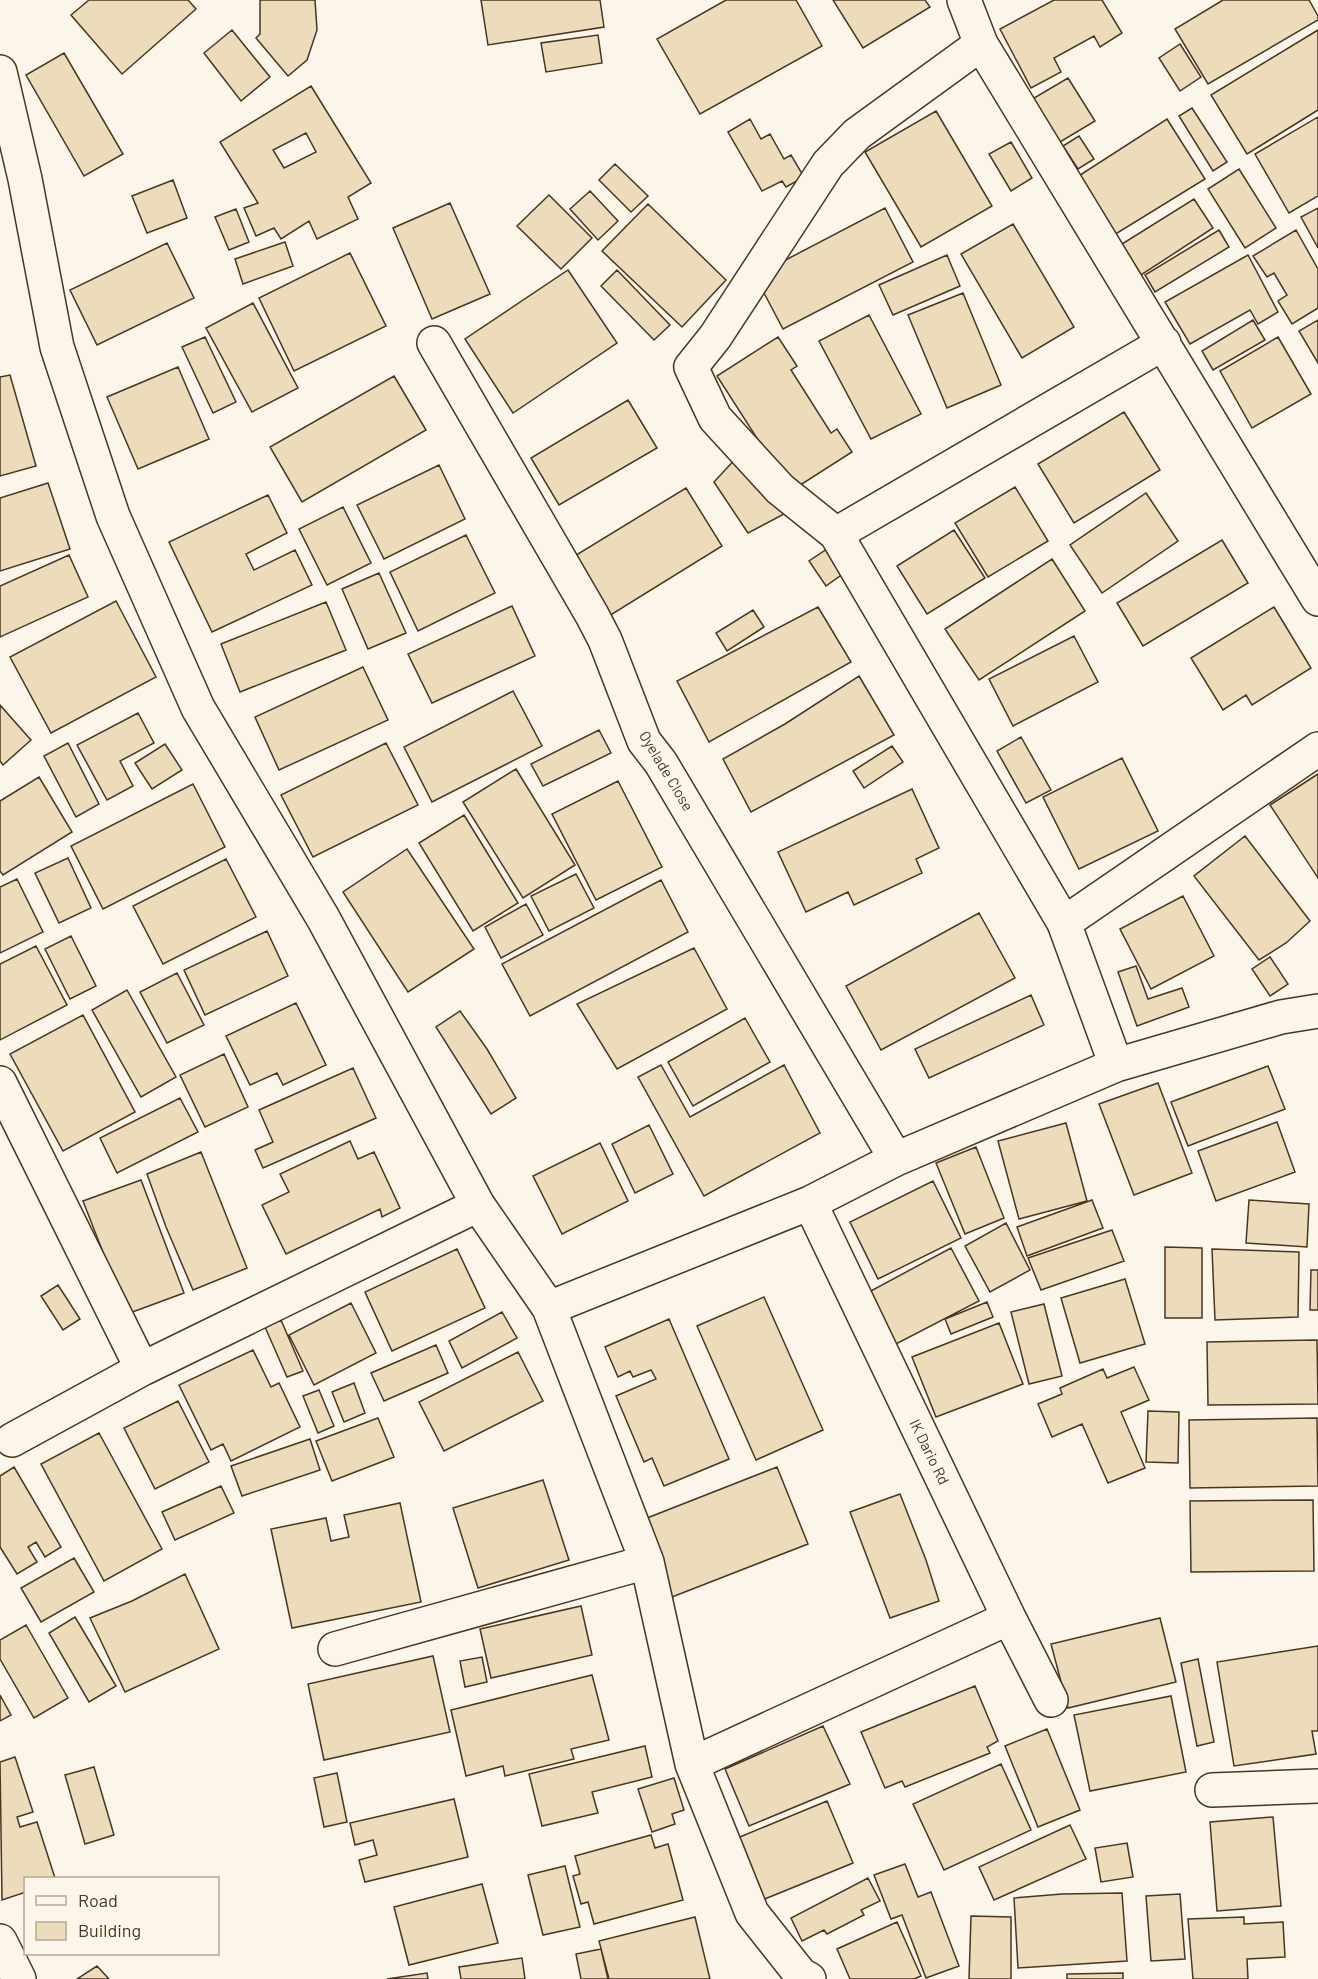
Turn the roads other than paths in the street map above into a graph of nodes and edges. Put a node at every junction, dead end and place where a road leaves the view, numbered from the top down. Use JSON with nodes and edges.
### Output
{"nodes":[{"id":1,"x":964,"y":0,"type":"edge"},
{"id":2,"x":981,"y":44,"type":"junction"},
{"id":3,"x":0,"y":72,"type":"edge"},
{"id":4,"x":434,"y":343,"type":"dead end"},
{"id":5,"x":1164,"y":343,"type":"junction"},
{"id":6,"x":836,"y":534,"type":"junction"},
{"id":7,"x":1318,"y":599,"type":"edge"},
{"id":8,"x":1318,"y":749,"type":"edge"},
{"id":9,"x":1064,"y":923,"type":"junction"},
{"id":10,"x":1318,"y":1011,"type":"edge"},
{"id":11,"x":1116,"y":1065,"type":"junction"},
{"id":12,"x":0,"y":1083,"type":"edge"},
{"id":13,"x":896,"y":1160,"type":"junction"},
{"id":14,"x":810,"y":1203,"type":"junction"},
{"id":15,"x":478,"y":1205,"type":"junction"},
{"id":16,"x":549,"y":1308,"type":"junction"},
{"id":17,"x":142,"y":1369,"type":"junction"},
{"id":18,"x":12,"y":1440,"type":"dead end"},
{"id":19,"x":646,"y":1562,"type":"junction"},
{"id":20,"x":1009,"y":1618,"type":"junction"},
{"id":21,"x":335,"y":1649,"type":"dead end"},
{"id":22,"x":1051,"y":1700,"type":"dead end"},
{"id":23,"x":692,"y":1764,"type":"junction"},
{"id":24,"x":1318,"y":1786,"type":"edge"},
{"id":25,"x":1212,"y":1790,"type":"dead end"},
{"id":26,"x":0,"y":1941,"type":"edge"},
{"id":27,"x":19,"y":1979,"type":"edge"},
{"id":28,"x":809,"y":1979,"type":"edge"}],
"edges":[{"from":1,"to":2,"type":"street"},
{"from":2,"to":5,"type":"street"},
{"from":2,"to":6,"type":"street"},
{"from":3,"to":15,"type":"street"},
{"from":4,"to":13,"type":"street","name":"Oyelade Close"},
{"from":5,"to":6,"type":"street"},
{"from":5,"to":7,"type":"street"},
{"from":6,"to":9,"type":"street"},
{"from":8,"to":9,"type":"street"},
{"from":9,"to":11,"type":"street"},
{"from":10,"to":11,"type":"street"},
{"from":11,"to":13,"type":"street"},
{"from":12,"to":17,"type":"street"},
{"from":13,"to":14,"type":"street"},
{"from":14,"to":16,"type":"street"},
{"from":14,"to":20,"type":"street","name":"IK Dario Rd"},
{"from":15,"to":16,"type":"street"},
{"from":15,"to":17,"type":"street"},
{"from":16,"to":19,"type":"street"},
{"from":17,"to":18,"type":"street"},
{"from":19,"to":21,"type":"street"},
{"from":19,"to":23,"type":"street"},
{"from":20,"to":22,"type":"street","name":"IK Dario Rd"},
{"from":20,"to":23,"type":"street"},
{"from":23,"to":28,"type":"street"},
{"from":24,"to":25,"type":"street"},
{"from":26,"to":27,"type":"street"}]}
